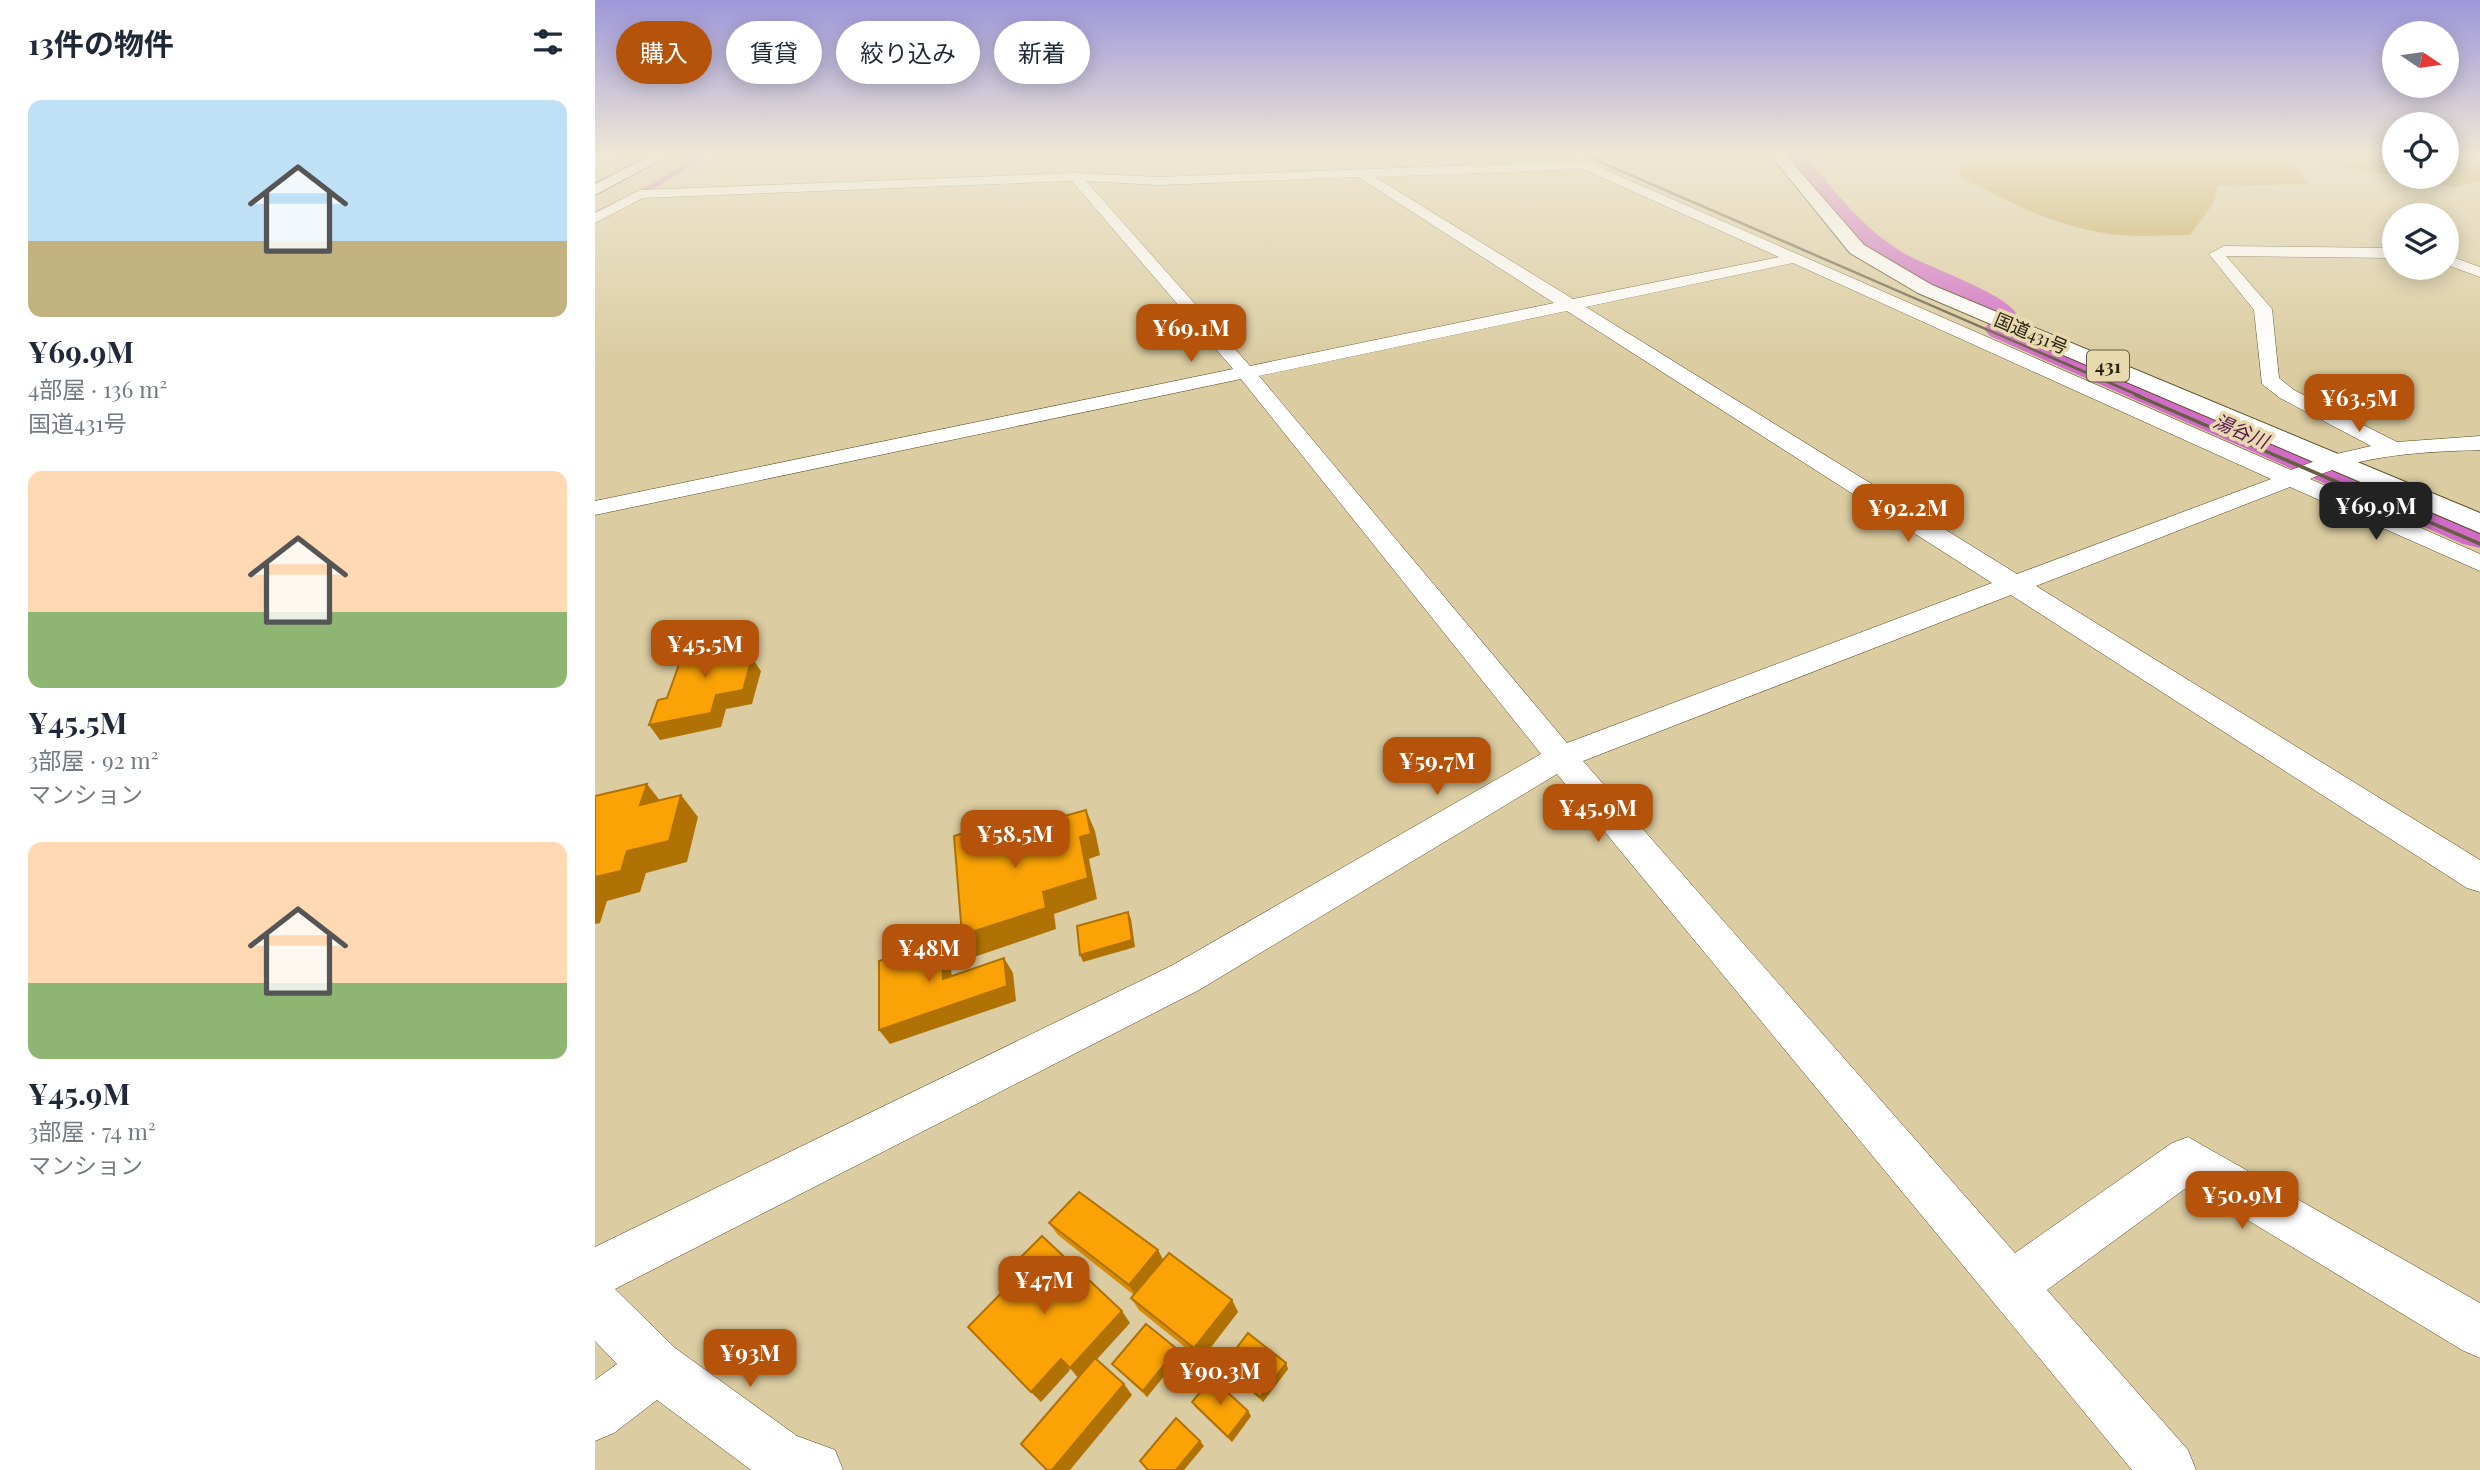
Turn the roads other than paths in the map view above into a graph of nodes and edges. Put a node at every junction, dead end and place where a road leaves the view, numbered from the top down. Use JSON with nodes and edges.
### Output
{"nodes":[{"id":1,"x":1104,"y":222,"type":"edge"},
{"id":2,"x":1436,"y":222,"type":"edge"},
{"id":3,"x":1713,"y":222,"type":"edge"},
{"id":4,"x":1834,"y":222,"type":"edge"},
{"id":5,"x":2382,"y":253,"type":"edge"},
{"id":6,"x":1796,"y":258,"type":"junction"},
{"id":7,"x":2459,"y":264,"type":"edge"},
{"id":8,"x":2476,"y":269,"type":"edge"},
{"id":9,"x":1569,"y":306,"type":"junction"},
{"id":10,"x":1246,"y":373,"type":"junction"},
{"id":11,"x":2480,"y":443,"type":"edge"},
{"id":12,"x":2392,"y":447,"type":"junction"},
{"id":13,"x":2338,"y":462,"type":"junction"},
{"id":14,"x":2291,"y":479,"type":"junction"},
{"id":15,"x":595,"y":508,"type":"edge"},
{"id":16,"x":2480,"y":524,"type":"edge"},
{"id":17,"x":2480,"y":563,"type":"edge"},
{"id":18,"x":2015,"y":584,"type":"junction"},
{"id":19,"x":1561,"y":757,"type":"junction"},
{"id":20,"x":2480,"y":878,"type":"edge"},
{"id":21,"x":595,"y":1273,"type":"edge"},
{"id":22,"x":2011,"y":1286,"type":"junction"},
{"id":23,"x":595,"y":1304,"type":"edge"},
{"id":24,"x":2480,"y":1332,"type":"edge"},
{"id":25,"x":656,"y":1367,"type":"junction"},
{"id":26,"x":595,"y":1414,"type":"edge"},
{"id":27,"x":815,"y":1470,"type":"edge"},
{"id":28,"x":2168,"y":1470,"type":"edge"}],
"edges":[{"from":1,"to":10,"type":"street"},
{"from":2,"to":9,"type":"street"},
{"from":3,"to":6,"type":"street"},
{"from":4,"to":13,"type":"main road","name":"国道431号","number":"431"},
{"from":5,"to":12,"type":"street"},
{"from":6,"to":9,"type":"street"},
{"from":6,"to":14,"type":"street"},
{"from":7,"to":8,"type":"street"},
{"from":9,"to":10,"type":"street"},
{"from":9,"to":18,"type":"street"},
{"from":10,"to":15,"type":"street"},
{"from":10,"to":19,"type":"street"},
{"from":11,"to":12,"type":"street"},
{"from":12,"to":13,"type":"street"},
{"from":13,"to":14,"type":"street"},
{"from":13,"to":16,"type":"main road","name":"国道431号","number":"431"},
{"from":14,"to":17,"type":"street"},
{"from":14,"to":18,"type":"street"},
{"from":18,"to":19,"type":"street"},
{"from":18,"to":20,"type":"street"},
{"from":19,"to":21,"type":"street"},
{"from":19,"to":22,"type":"street"},
{"from":22,"to":24,"type":"street"},
{"from":22,"to":28,"type":"street"},
{"from":23,"to":25,"type":"street"},
{"from":25,"to":26,"type":"street"},
{"from":25,"to":27,"type":"street"}]}
